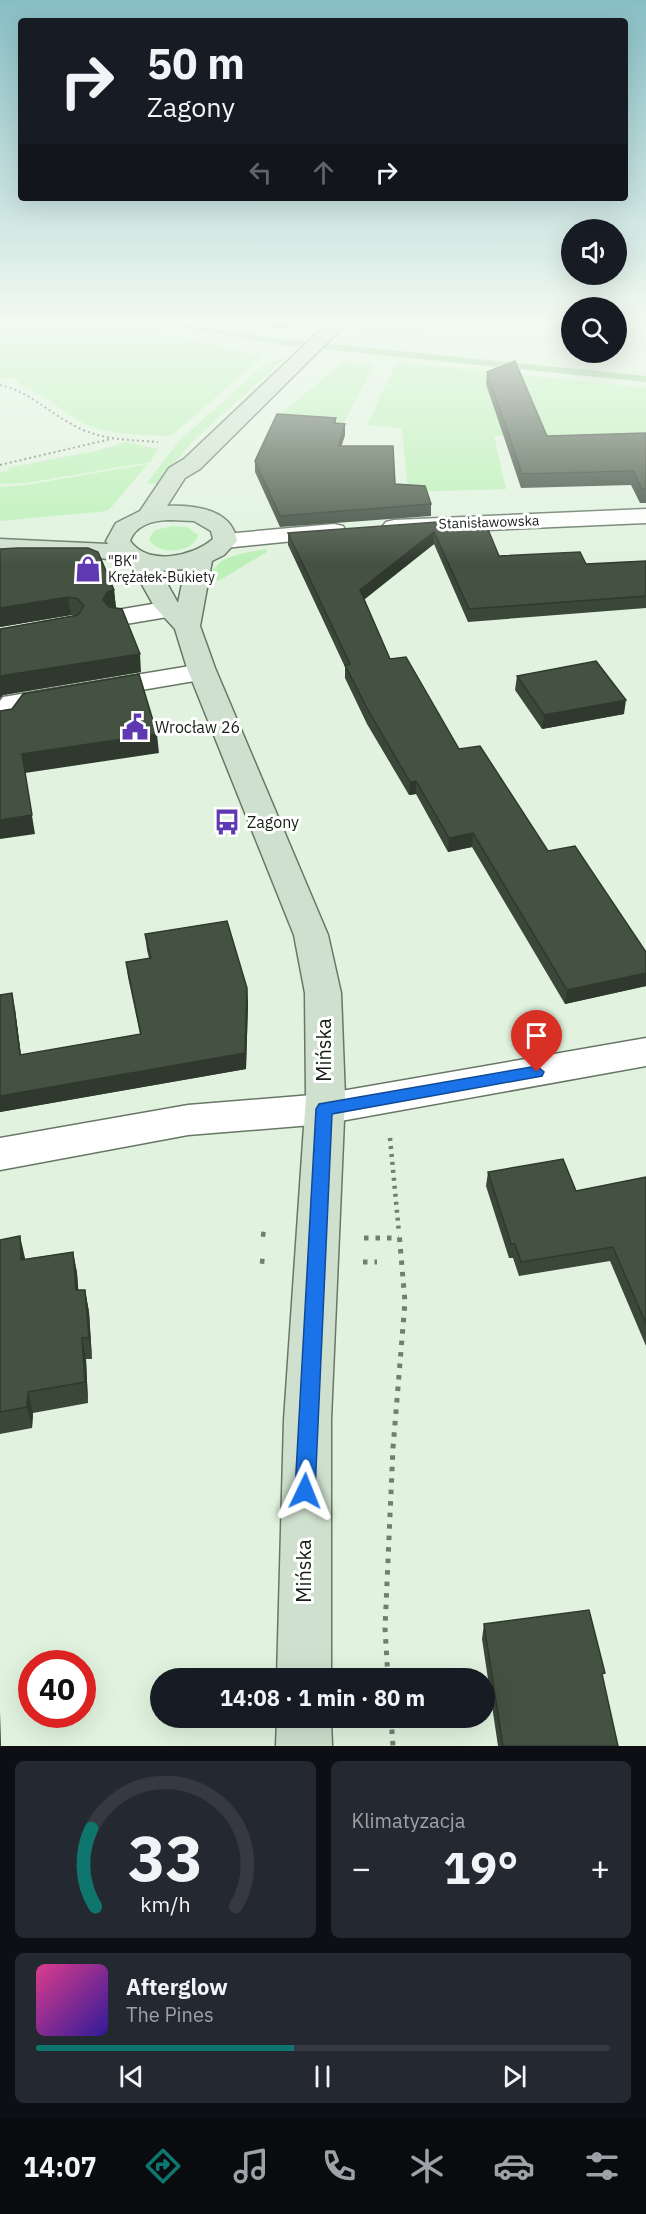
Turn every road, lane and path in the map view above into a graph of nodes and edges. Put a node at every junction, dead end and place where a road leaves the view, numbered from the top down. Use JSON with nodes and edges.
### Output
{"nodes":[{"id":1,"x":33,"y":401,"type":"edge"},
{"id":2,"x":255,"y":401,"type":"edge"},
{"id":3,"x":116,"y":438,"type":"junction"},
{"id":4,"x":165,"y":443,"type":"dead end"},
{"id":5,"x":192,"y":464,"type":"junction"},
{"id":6,"x":0,"y":465,"type":"edge"},
{"id":7,"x":646,"y":516,"type":"edge"},
{"id":8,"x":206,"y":517,"type":"junction"},
{"id":9,"x":138,"y":521,"type":"junction"},
{"id":10,"x":0,"y":539,"type":"edge"},
{"id":11,"x":225,"y":541,"type":"junction"},
{"id":12,"x":0,"y":546,"type":"edge"},
{"id":13,"x":135,"y":557,"type":"junction"},
{"id":14,"x":200,"y":558,"type":"junction"},
{"id":15,"x":120,"y":617,"type":"edge"},
{"id":16,"x":179,"y":618,"type":"junction"},
{"id":17,"x":202,"y":672,"type":"junction"},
{"id":18,"x":4,"y":709,"type":"edge"},
{"id":19,"x":646,"y":1052,"type":"edge"},
{"id":20,"x":376,"y":1098,"type":"junction"},
{"id":21,"x":324,"y":1109,"type":"junction"},
{"id":22,"x":0,"y":1154,"type":"edge"},
{"id":23,"x":261,"y":1234,"type":"dead end"},
{"id":24,"x":272,"y":1235,"type":"dead end"},
{"id":25,"x":362,"y":1238,"type":"dead end"},
{"id":26,"x":399,"y":1238,"type":"junction"},
{"id":27,"x":260,"y":1261,"type":"dead end"},
{"id":28,"x":270,"y":1262,"type":"dead end"},
{"id":29,"x":361,"y":1262,"type":"dead end"},
{"id":30,"x":377,"y":1262,"type":"dead end"},
{"id":31,"x":304,"y":1668,"type":"edge"},
{"id":32,"x":388,"y":1668,"type":"edge"},
{"id":33,"x":304,"y":1728,"type":"edge"},
{"id":34,"x":392,"y":1728,"type":"edge"},
{"id":35,"x":304,"y":1746,"type":"edge"},
{"id":36,"x":393,"y":1746,"type":"edge"}],
"edges":[{"from":1,"to":3,"type":"path"},
{"from":2,"to":5,"type":"street"},
{"from":3,"to":4,"type":"path"},
{"from":3,"to":6,"type":"path"},
{"from":5,"to":8,"type":"street"},
{"from":5,"to":9,"type":"street"},
{"from":7,"to":11,"type":"street","name":"Stanisławowska"},
{"from":8,"to":9,"type":"street"},
{"from":8,"to":11,"type":"street"},
{"from":9,"to":10,"type":"street"},
{"from":9,"to":13,"type":"street","name":"Mińska"},
{"from":11,"to":14,"type":"street"},
{"from":12,"to":13,"type":"street"},
{"from":13,"to":14,"type":"street"},
{"from":13,"to":16,"type":"street","name":"Mińska"},
{"from":14,"to":16,"type":"street","name":"Mińska"},
{"from":15,"to":16,"type":"street"},
{"from":16,"to":17,"type":"street","name":"Mińska"},
{"from":17,"to":18,"type":"street"},
{"from":17,"to":21,"type":"street","name":"Mińska"},
{"from":19,"to":20,"type":"street"},
{"from":20,"to":21,"type":"street"},
{"from":20,"to":26,"type":"path"},
{"from":21,"to":22,"type":"street"},
{"from":21,"to":31,"type":"street","name":"Mińska"},
{"from":23,"to":24,"type":"path"},
{"from":25,"to":26,"type":"path"},
{"from":26,"to":32,"type":"path"},
{"from":27,"to":28,"type":"path"},
{"from":29,"to":30,"type":"path"},
{"from":33,"to":35,"type":"street"},
{"from":34,"to":36,"type":"path"}]}
